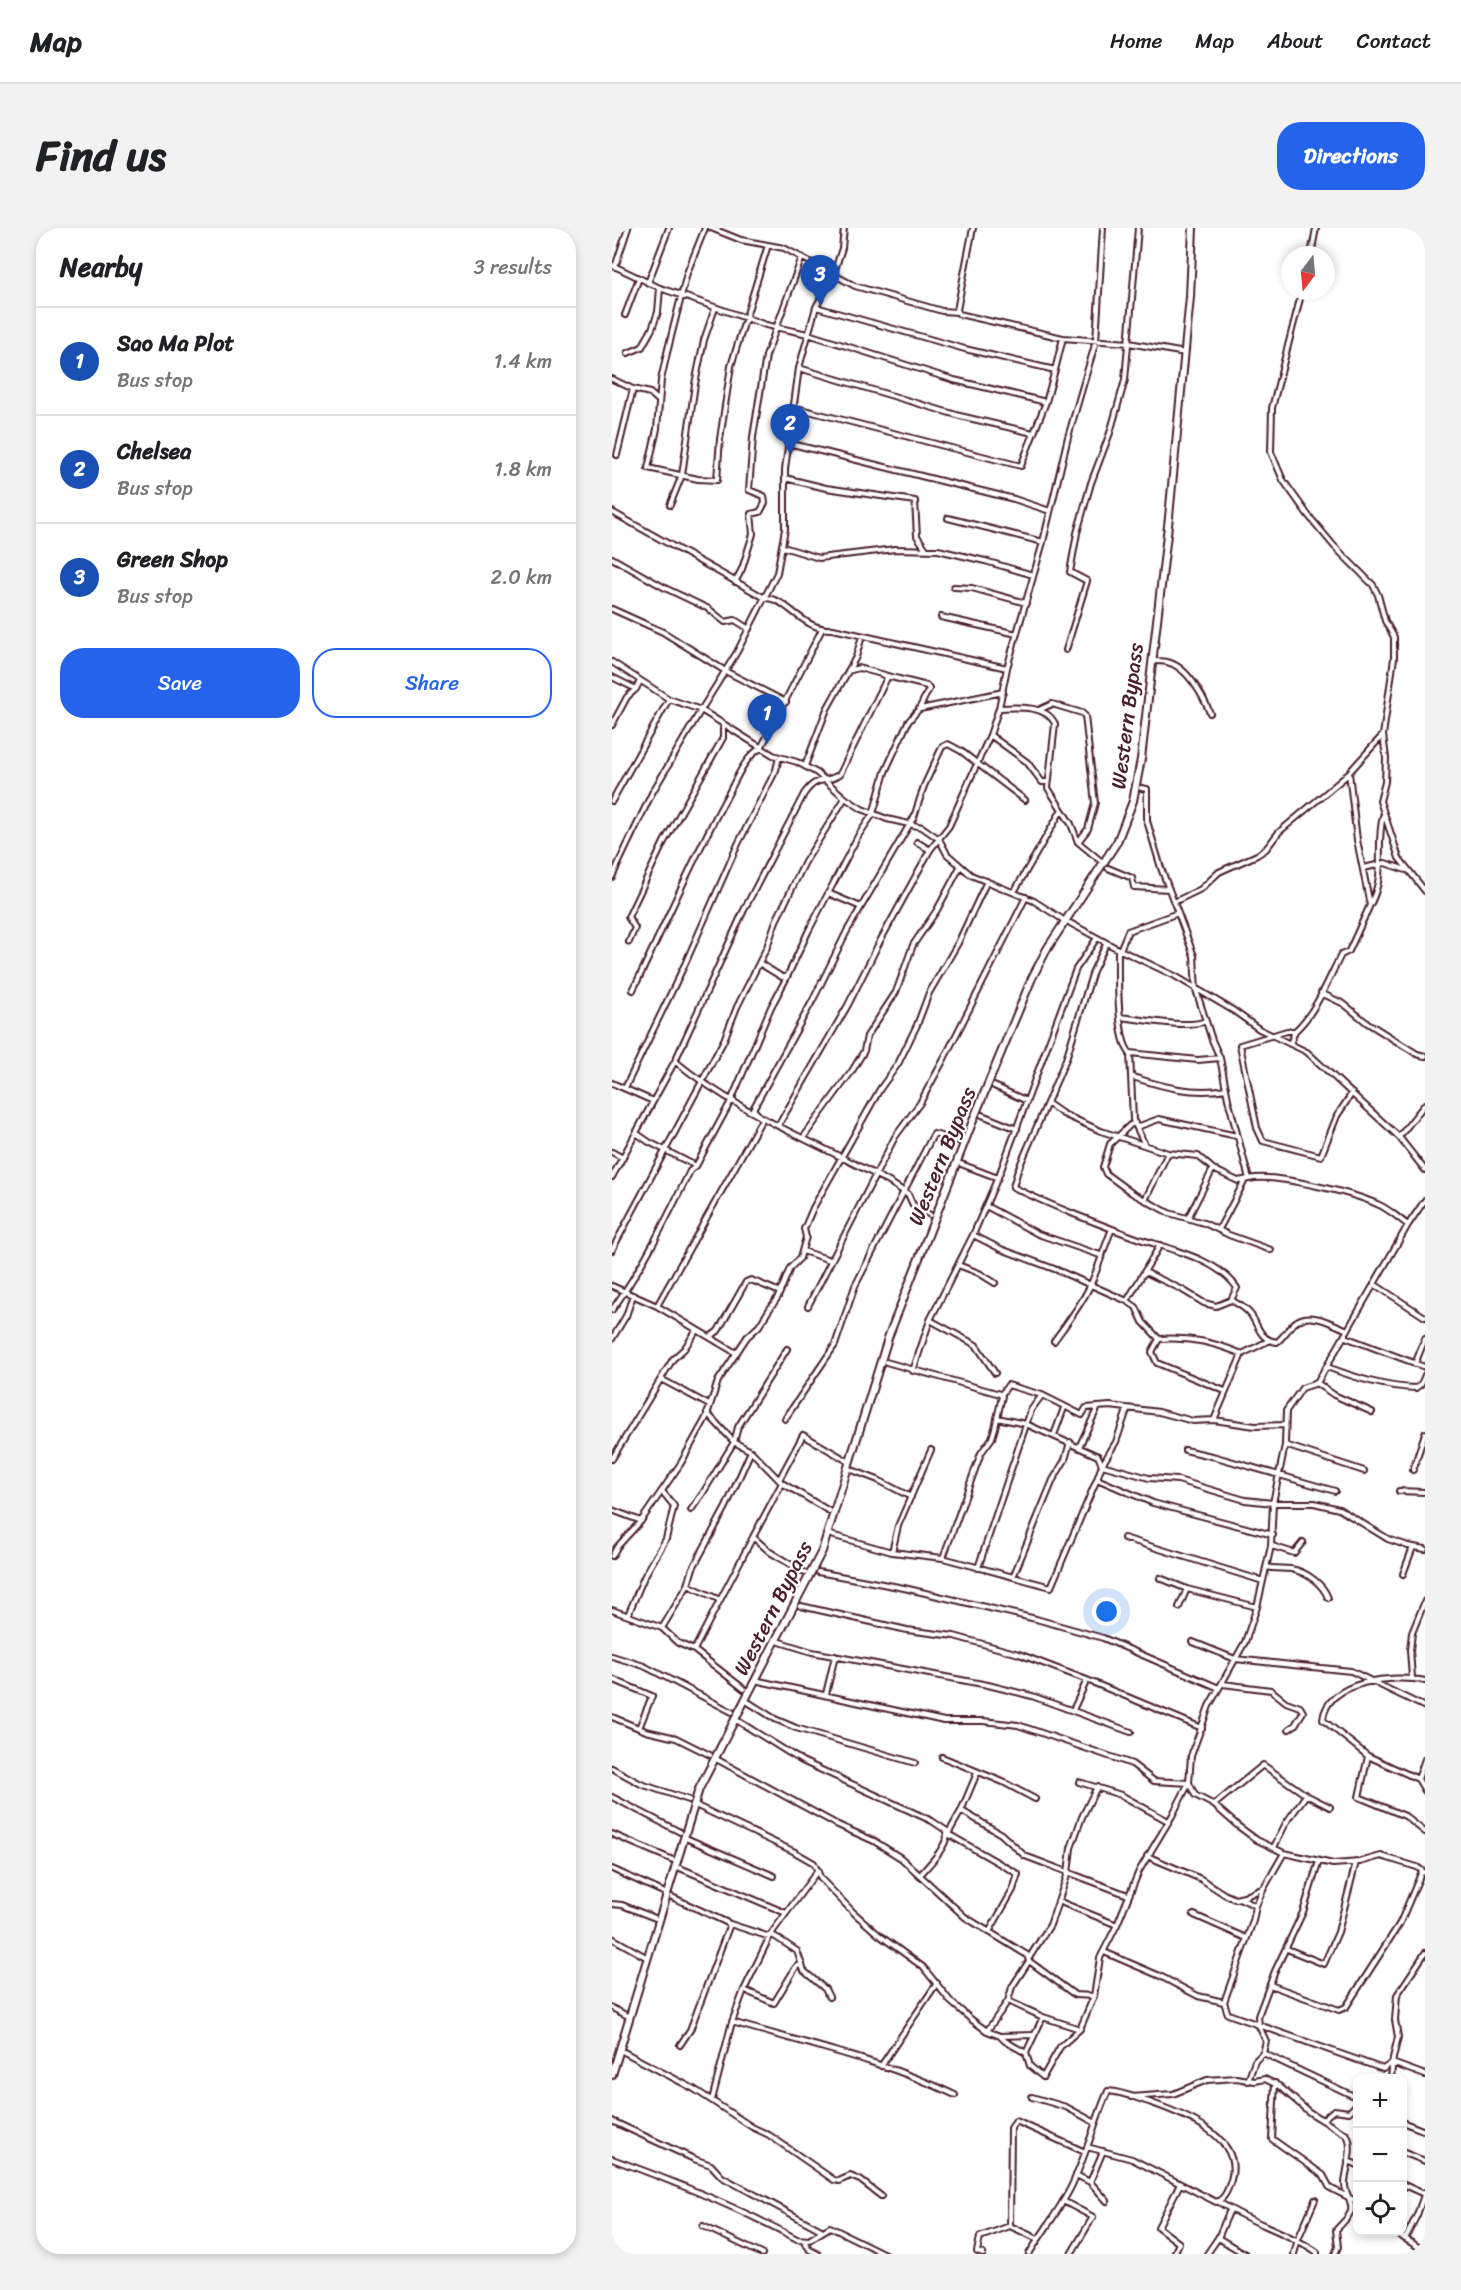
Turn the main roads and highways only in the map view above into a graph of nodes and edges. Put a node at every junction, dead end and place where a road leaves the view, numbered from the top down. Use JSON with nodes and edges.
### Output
{"nodes":[{"id":1,"x":1193,"y":228,"type":"edge"},
{"id":2,"x":612,"y":2074,"type":"edge"}],
"edges":[{"from":1,"to":2,"type":"main road","name":"Western Bypass"}]}
